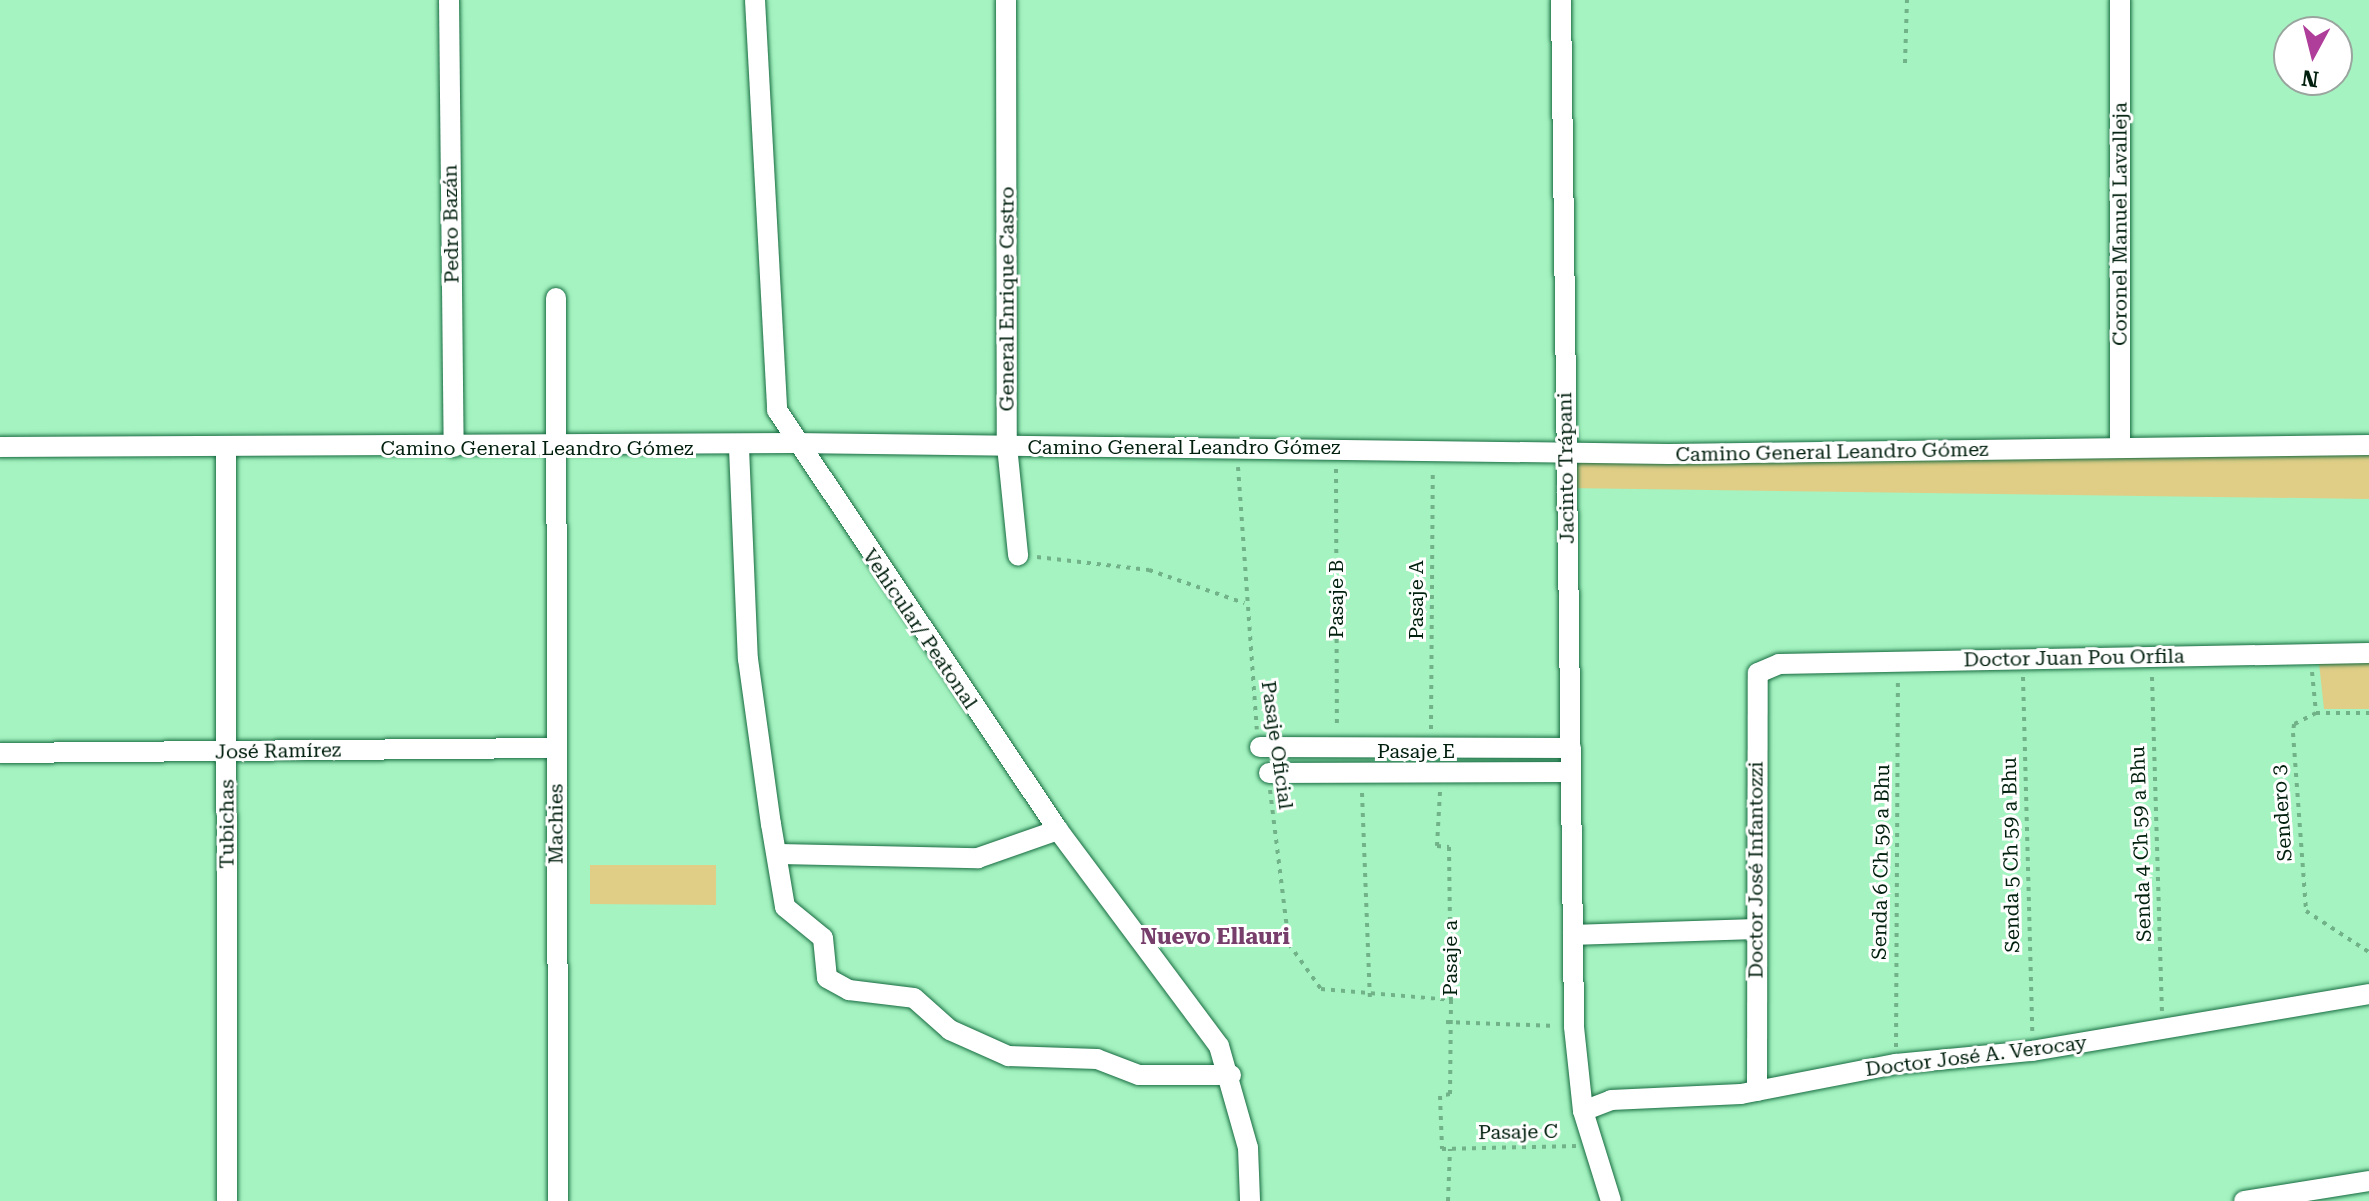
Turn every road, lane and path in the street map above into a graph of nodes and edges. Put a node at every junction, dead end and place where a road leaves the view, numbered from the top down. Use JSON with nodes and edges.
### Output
{"nodes":[{"id":1,"x":449,"y":0,"type":"edge"},
{"id":2,"x":755,"y":0,"type":"edge"},
{"id":3,"x":1006,"y":0,"type":"edge"},
{"id":4,"x":1561,"y":0,"type":"edge"},
{"id":5,"x":1907,"y":0,"type":"edge"},
{"id":6,"x":2120,"y":0,"type":"edge"},
{"id":7,"x":1905,"y":63,"type":"dead end"},
{"id":8,"x":556,"y":298,"type":"dead end"},
{"id":9,"x":793,"y":443,"type":"junction"},
{"id":10,"x":2369,"y":445,"type":"edge"},
{"id":11,"x":1007,"y":446,"type":"junction"},
{"id":12,"x":1237,"y":446,"type":"junction"},
{"id":13,"x":0,"y":447,"type":"edge"},
{"id":14,"x":226,"y":447,"type":"junction"},
{"id":15,"x":454,"y":447,"type":"junction"},
{"id":16,"x":555,"y":447,"type":"junction"},
{"id":17,"x":2120,"y":447,"type":"junction"},
{"id":18,"x":739,"y":448,"type":"junction"},
{"id":19,"x":1336,"y":448,"type":"junction"},
{"id":20,"x":1433,"y":449,"type":"junction"},
{"id":21,"x":1565,"y":452,"type":"junction"},
{"id":22,"x":1018,"y":555,"type":"joint"},
{"id":23,"x":1245,"y":604,"type":"junction"},
{"id":24,"x":2312,"y":653,"type":"junction"},
{"id":25,"x":2369,"y":653,"type":"edge"},
{"id":26,"x":2152,"y":656,"type":"junction"},
{"id":27,"x":2023,"y":659,"type":"junction"},
{"id":28,"x":1898,"y":661,"type":"junction"},
{"id":29,"x":1779,"y":664,"type":"joint"},
{"id":30,"x":2316,"y":713,"type":"junction"},
{"id":31,"x":2369,"y":713,"type":"edge"},
{"id":32,"x":1260,"y":747,"type":"joint"},
{"id":33,"x":556,"y":748,"type":"junction"},
{"id":34,"x":1571,"y":748,"type":"junction"},
{"id":35,"x":1337,"y":750,"type":"junction"},
{"id":36,"x":227,"y":751,"type":"junction"},
{"id":37,"x":0,"y":753,"type":"edge"},
{"id":38,"x":1437,"y":761,"type":"junction"},
{"id":39,"x":1571,"y":772,"type":"junction"},
{"id":40,"x":1269,"y":773,"type":"joint"},
{"id":41,"x":1367,"y":773,"type":"junction"},
{"id":42,"x":1330,"y":775,"type":"junction"},
{"id":43,"x":1058,"y":830,"type":"junction"},
{"id":44,"x":779,"y":854,"type":"junction"},
{"id":45,"x":1754,"y":929,"type":"junction"},
{"id":46,"x":1573,"y":935,"type":"junction"},
{"id":47,"x":2369,"y":952,"type":"edge"},
{"id":48,"x":2369,"y":994,"type":"edge"},
{"id":49,"x":1370,"y":999,"type":"junction"},
{"id":50,"x":1451,"y":1000,"type":"junction"},
{"id":51,"x":1446,"y":1022,"type":"junction"},
{"id":52,"x":1574,"y":1027,"type":"junction"},
{"id":53,"x":2161,"y":1030,"type":"junction"},
{"id":54,"x":2032,"y":1051,"type":"junction"},
{"id":55,"x":1896,"y":1064,"type":"junction"},
{"id":56,"x":1231,"y":1075,"type":"junction"},
{"id":57,"x":1757,"y":1091,"type":"junction"},
{"id":58,"x":1583,"y":1111,"type":"junction"},
{"id":59,"x":1594,"y":1144,"type":"junction"},
{"id":60,"x":1442,"y":1149,"type":"joint"},
{"id":61,"x":1450,"y":1149,"type":"junction"},
{"id":62,"x":2369,"y":1181,"type":"edge"},
{"id":63,"x":227,"y":1201,"type":"edge"},
{"id":64,"x":558,"y":1201,"type":"edge"},
{"id":65,"x":1250,"y":1201,"type":"edge"},
{"id":66,"x":1448,"y":1201,"type":"edge"},
{"id":67,"x":1611,"y":1201,"type":"edge"},
{"id":68,"x":2244,"y":1201,"type":"edge"}],
"edges":[{"from":1,"to":15,"type":"street","name":"Pedro Bazán"},
{"from":2,"to":9,"type":"street","name":"Vehicular/ Peatonal"},
{"from":3,"to":11,"type":"street","name":"General Enrique Castro"},
{"from":4,"to":21,"type":"street","name":"Jacinto Trápani"},
{"from":5,"to":7,"type":"path"},
{"from":6,"to":17,"type":"street","name":"Coronel Manuel Lavalleja"},
{"from":8,"to":16,"type":"street","name":"Machies"},
{"from":9,"to":11,"type":"street","name":"Camino General Leandro Gómez"},
{"from":9,"to":18,"type":"street","name":"Camino General Leandro Gómez"},
{"from":9,"to":43,"type":"street","name":"Vehicular/ Peatonal"},
{"from":10,"to":17,"type":"street","name":"Camino General Leandro Gómez"},
{"from":11,"to":12,"type":"street","name":"Camino General Leandro Gómez"},
{"from":11,"to":22,"type":"street","name":"General Enrique Castro"},
{"from":12,"to":19,"type":"street","name":"Camino General Leandro Gómez"},
{"from":12,"to":23,"type":"path","name":"Pasaje Oficial"},
{"from":13,"to":14,"type":"street","name":"Camino General Leandro Gómez"},
{"from":14,"to":15,"type":"street","name":"Camino General Leandro Gómez"},
{"from":14,"to":36,"type":"street","name":"Tubichas"},
{"from":15,"to":16,"type":"street","name":"Camino General Leandro Gómez"},
{"from":16,"to":18,"type":"street","name":"Camino General Leandro Gómez"},
{"from":16,"to":33,"type":"street","name":"Machies"},
{"from":17,"to":21,"type":"street","name":"Camino General Leandro Gómez"},
{"from":18,"to":44,"type":"street"},
{"from":19,"to":20,"type":"street","name":"Camino General Leandro Gómez"},
{"from":19,"to":35,"type":"path","name":"Pasaje B"},
{"from":20,"to":21,"type":"street","name":"Camino General Leandro Gómez"},
{"from":20,"to":38,"type":"path","name":"Pasaje A"},
{"from":21,"to":34,"type":"street","name":"Jacinto Trápani"},
{"from":22,"to":23,"type":"path"},
{"from":23,"to":32,"type":"path","name":"Pasaje Oficial"},
{"from":24,"to":25,"type":"street","name":"Doctor Juan Pou Orfila"},
{"from":24,"to":26,"type":"street","name":"Doctor Juan Pou Orfila"},
{"from":24,"to":30,"type":"path"},
{"from":26,"to":27,"type":"street","name":"Doctor Juan Pou Orfila"},
{"from":26,"to":53,"type":"path","name":"Senda 4 Ch 59 a Bhu"},
{"from":27,"to":28,"type":"street","name":"Doctor Juan Pou Orfila"},
{"from":27,"to":54,"type":"path","name":"Senda 5 Ch 59 a Bhu"},
{"from":28,"to":29,"type":"street","name":"Doctor Juan Pou Orfila"},
{"from":28,"to":55,"type":"path","name":"Senda 6 Ch 59 a Bhu"},
{"from":29,"to":45,"type":"street","name":"Doctor José Infantozzi"},
{"from":30,"to":31,"type":"path"},
{"from":30,"to":47,"type":"path","name":"Sendero 3"},
{"from":32,"to":35,"type":"street","name":"Pasaje E"},
{"from":33,"to":36,"type":"street","name":"José Ramírez"},
{"from":33,"to":64,"type":"street","name":"Machies"},
{"from":34,"to":38,"type":"street","name":"Pasaje E"},
{"from":34,"to":39,"type":"street","name":"Jacinto Trápani"},
{"from":35,"to":38,"type":"street","name":"Pasaje E"},
{"from":35,"to":42,"type":"street"},
{"from":36,"to":37,"type":"street","name":"José Ramírez"},
{"from":36,"to":63,"type":"street","name":"Tubichas"},
{"from":38,"to":39,"type":"street","name":"Pasaje E"},
{"from":38,"to":41,"type":"street","name":"Pasaje E"},
{"from":38,"to":50,"type":"path","name":"Pasaje a"},
{"from":39,"to":46,"type":"street","name":"Jacinto Trápani"},
{"from":40,"to":42,"type":"street","name":"Pasaje E"},
{"from":40,"to":49,"type":"path","name":"Pasaje Oficial"},
{"from":41,"to":42,"type":"street","name":"Pasaje E"},
{"from":41,"to":49,"type":"path"},
{"from":43,"to":44,"type":"street"},
{"from":43,"to":56,"type":"street","name":"Vehicular/ Peatonal"},
{"from":44,"to":56,"type":"street"},
{"from":45,"to":46,"type":"street"},
{"from":45,"to":57,"type":"street","name":"Doctor José Infantozzi"},
{"from":46,"to":52,"type":"street","name":"Jacinto Trápani"},
{"from":48,"to":53,"type":"street","name":"Doctor José A. Verocay"},
{"from":49,"to":50,"type":"path"},
{"from":50,"to":51,"type":"path","name":"Pasaje a"},
{"from":51,"to":52,"type":"path"},
{"from":51,"to":60,"type":"path","name":"Pasaje a"},
{"from":52,"to":58,"type":"street","name":"Jacinto Trápani"},
{"from":53,"to":54,"type":"street","name":"Doctor José A. Verocay"},
{"from":54,"to":55,"type":"street","name":"Doctor José A. Verocay"},
{"from":55,"to":57,"type":"street","name":"Doctor José A. Verocay"},
{"from":56,"to":65,"type":"street","name":"Vehicular/ Peatonal"},
{"from":57,"to":58,"type":"street","name":"Doctor José A. Verocay"},
{"from":58,"to":59,"type":"street","name":"Jacinto Trápani"},
{"from":59,"to":61,"type":"path","name":"Pasaje C"},
{"from":59,"to":67,"type":"street","name":"Jacinto Trápani"},
{"from":60,"to":61,"type":"path","name":"Pasaje C"},
{"from":61,"to":66,"type":"path"},
{"from":62,"to":68,"type":"street"}]}
